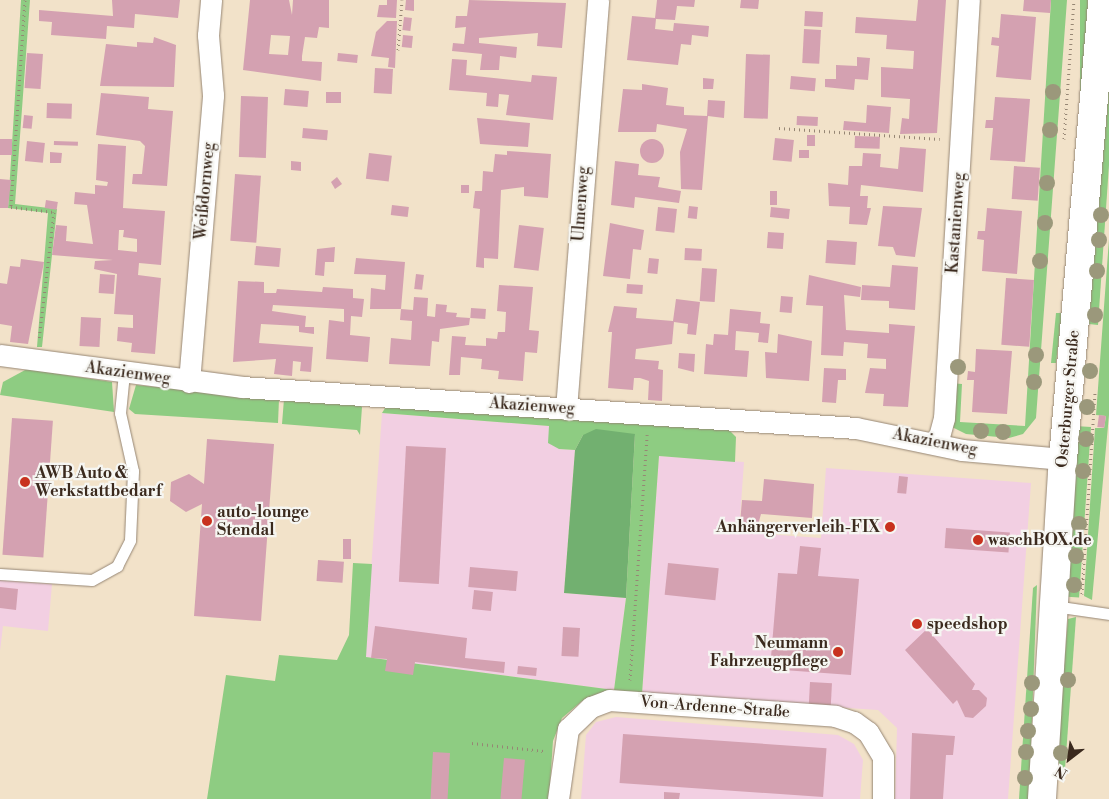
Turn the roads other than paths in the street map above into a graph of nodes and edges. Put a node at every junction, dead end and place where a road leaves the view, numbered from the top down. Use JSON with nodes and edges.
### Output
{"nodes":[{"id":1,"x":211,"y":0,"type":"edge"},
{"id":2,"x":598,"y":0,"type":"edge"},
{"id":3,"x":969,"y":0,"type":"edge"},
{"id":4,"x":1102,"y":0,"type":"edge"},
{"id":5,"x":0,"y":355,"type":"edge"},
{"id":6,"x":124,"y":373,"type":"junction"},
{"id":7,"x":189,"y":382,"type":"junction"},
{"id":8,"x":566,"y":409,"type":"junction"},
{"id":9,"x":937,"y":444,"type":"junction"},
{"id":10,"x":1063,"y":458,"type":"junction"},
{"id":11,"x":0,"y":574,"type":"edge"},
{"id":12,"x":1054,"y":606,"type":"junction"},
{"id":13,"x":1109,"y":614,"type":"edge"},
{"id":14,"x":558,"y":799,"type":"edge"},
{"id":15,"x":883,"y":799,"type":"edge"},
{"id":16,"x":1042,"y":799,"type":"edge"}],
"edges":[{"from":1,"to":7,"type":"street","name":"Weißdornweg"},
{"from":2,"to":8,"type":"street","name":"Ulmenweg"},
{"from":3,"to":9,"type":"street","name":"Kastanienweg"},
{"from":4,"to":10,"type":"street","name":"Osterburger Straße"},
{"from":5,"to":6,"type":"street","name":"Akazienweg"},
{"from":6,"to":7,"type":"street","name":"Akazienweg"},
{"from":6,"to":11,"type":"lane"},
{"from":7,"to":8,"type":"street","name":"Akazienweg"},
{"from":8,"to":9,"type":"street","name":"Akazienweg"},
{"from":9,"to":10,"type":"street","name":"Akazienweg"},
{"from":10,"to":12,"type":"street","name":"Osterburger Straße"},
{"from":12,"to":13,"type":"lane"},
{"from":12,"to":16,"type":"street","name":"Osterburger Straße"},
{"from":14,"to":15,"type":"street","name":"Von-Ardenne-Straße"}]}
